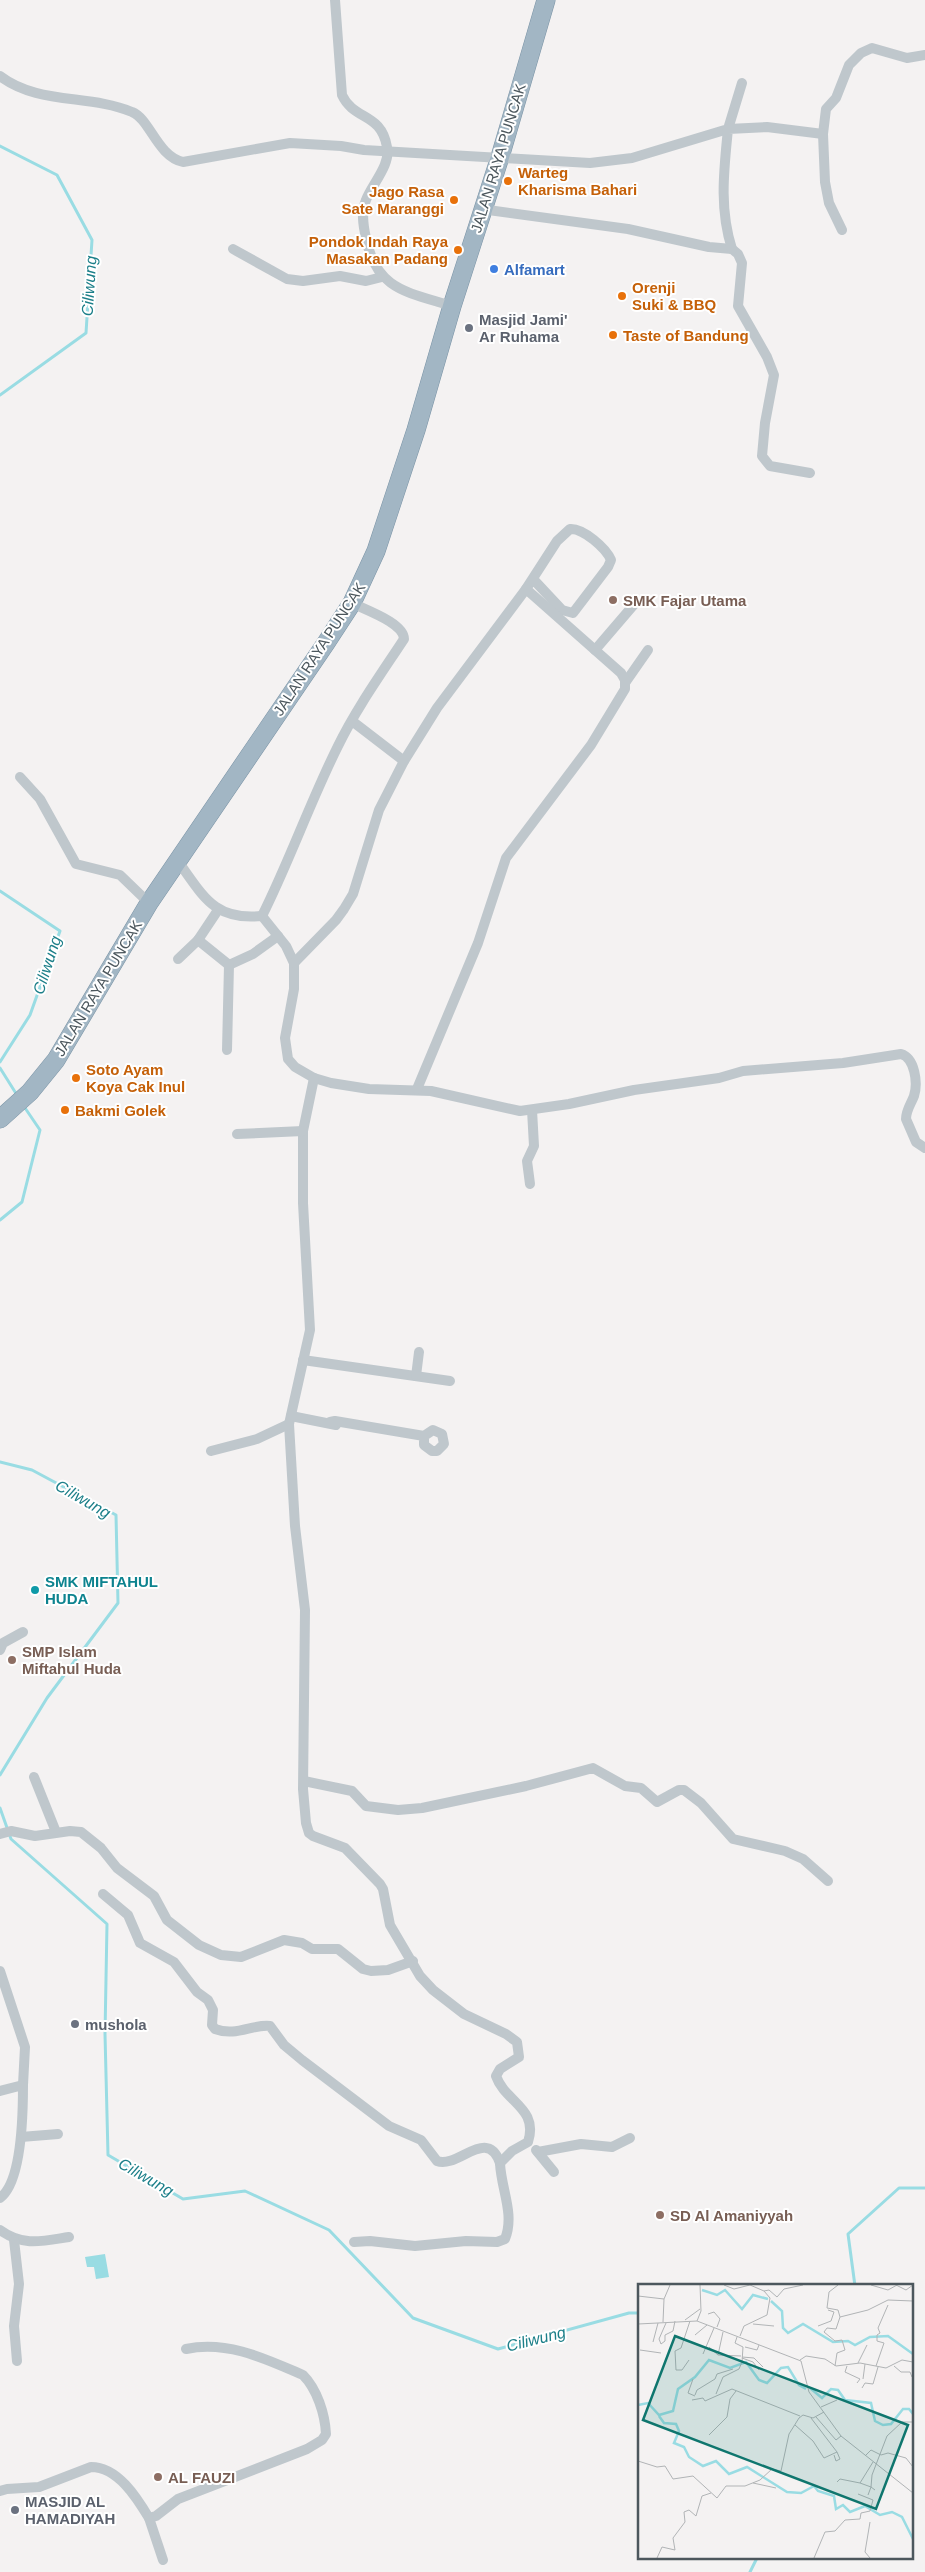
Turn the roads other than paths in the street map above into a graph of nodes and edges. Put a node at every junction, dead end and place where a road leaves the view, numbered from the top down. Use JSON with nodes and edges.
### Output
{"nodes":[{"id":1,"x":335,"y":0,"type":"edge"},
{"id":2,"x":546,"y":0,"type":"edge"},
{"id":3,"x":925,"y":55,"type":"edge"},
{"id":4,"x":0,"y":76,"type":"edge"},
{"id":5,"x":742,"y":83,"type":"dead end"},
{"id":6,"x":728,"y":129,"type":"junction"},
{"id":7,"x":823,"y":134,"type":"junction"},
{"id":8,"x":388,"y":150,"type":"junction"},
{"id":9,"x":500,"y":157,"type":"junction"},
{"id":10,"x":481,"y":209,"type":"junction"},
{"id":11,"x":842,"y":230,"type":"dead end"},
{"id":12,"x":233,"y":249,"type":"dead end"},
{"id":13,"x":732,"y":249,"type":"junction"},
{"id":14,"x":382,"y":277,"type":"junction"},
{"id":15,"x":452,"y":306,"type":"junction"},
{"id":16,"x":810,"y":473,"type":"dead end"},
{"id":17,"x":533,"y":579,"type":"junction"},
{"id":18,"x":526,"y":590,"type":"junction"},
{"id":19,"x":637,"y":601,"type":"dead end"},
{"id":20,"x":352,"y":603,"type":"junction"},
{"id":21,"x":595,"y":650,"type":"junction"},
{"id":22,"x":648,"y":650,"type":"dead end"},
{"id":23,"x":625,"y":683,"type":"junction"},
{"id":24,"x":352,"y":721,"type":"junction"},
{"id":25,"x":404,"y":760,"type":"junction"},
{"id":26,"x":20,"y":776,"type":"dead end"},
{"id":27,"x":177,"y":860,"type":"junction"},
{"id":28,"x":149,"y":904,"type":"junction"},
{"id":29,"x":218,"y":910,"type":"junction"},
{"id":30,"x":262,"y":916,"type":"junction"},
{"id":31,"x":278,"y":936,"type":"junction"},
{"id":32,"x":198,"y":940,"type":"junction"},
{"id":33,"x":178,"y":959,"type":"dead end"},
{"id":34,"x":294,"y":963,"type":"junction"},
{"id":35,"x":229,"y":965,"type":"junction"},
{"id":36,"x":227,"y":1050,"type":"dead end"},
{"id":37,"x":314,"y":1078,"type":"junction"},
{"id":38,"x":417,"y":1089,"type":"junction"},
{"id":39,"x":532,"y":1110,"type":"junction"},
{"id":40,"x":0,"y":1119,"type":"edge"},
{"id":41,"x":303,"y":1131,"type":"junction"},
{"id":42,"x":237,"y":1134,"type":"dead end"},
{"id":43,"x":925,"y":1148,"type":"edge"},
{"id":44,"x":530,"y":1184,"type":"dead end"},
{"id":45,"x":419,"y":1352,"type":"dead end"},
{"id":46,"x":303,"y":1360,"type":"junction"},
{"id":47,"x":416,"y":1376,"type":"junction"},
{"id":48,"x":450,"y":1381,"type":"dead end"},
{"id":49,"x":290,"y":1420,"type":"junction"},
{"id":50,"x":424,"y":1438,"type":"dead end"},
{"id":51,"x":211,"y":1451,"type":"dead end"},
{"id":52,"x":23,"y":1632,"type":"dead end"},
{"id":53,"x":0,"y":1650,"type":"edge"},
{"id":54,"x":34,"y":1777,"type":"dead end"},
{"id":55,"x":304,"y":1782,"type":"junction"},
{"id":56,"x":56,"y":1832,"type":"junction"},
{"id":57,"x":0,"y":1834,"type":"edge"},
{"id":58,"x":828,"y":1881,"type":"dead end"},
{"id":59,"x":103,"y":1894,"type":"dead end"},
{"id":60,"x":413,"y":1961,"type":"junction"},
{"id":61,"x":0,"y":1971,"type":"edge"},
{"id":62,"x":23,"y":2085,"type":"junction"},
{"id":63,"x":0,"y":2090,"type":"edge"},
{"id":64,"x":58,"y":2134,"type":"dead end"},
{"id":65,"x":21,"y":2137,"type":"junction"},
{"id":66,"x":630,"y":2138,"type":"dead end"},
{"id":67,"x":528,"y":2142,"type":"junction"},
{"id":68,"x":538,"y":2152,"type":"junction"},
{"id":69,"x":500,"y":2163,"type":"junction"},
{"id":70,"x":554,"y":2172,"type":"dead end"},
{"id":71,"x":0,"y":2198,"type":"edge"},
{"id":72,"x":0,"y":2230,"type":"edge"},
{"id":73,"x":70,"y":2238,"type":"dead end"},
{"id":74,"x":14,"y":2240,"type":"junction"},
{"id":75,"x":354,"y":2242,"type":"dead end"},
{"id":76,"x":186,"y":2349,"type":"dead end"},
{"id":77,"x":17,"y":2361,"type":"dead end"},
{"id":78,"x":0,"y":2491,"type":"edge"},
{"id":79,"x":149,"y":2518,"type":"junction"},
{"id":80,"x":163,"y":2560,"type":"dead end"}],
"edges":[{"from":1,"to":8,"type":"street"},
{"from":2,"to":9,"type":"highway","name":"JALAN RAYA PUNCAK"},
{"from":3,"to":7,"type":"street"},
{"from":4,"to":8,"type":"street"},
{"from":5,"to":6,"type":"street"},
{"from":6,"to":7,"type":"street"},
{"from":6,"to":9,"type":"street"},
{"from":6,"to":13,"type":"street"},
{"from":7,"to":11,"type":"street"},
{"from":8,"to":9,"type":"street"},
{"from":8,"to":14,"type":"street"},
{"from":9,"to":10,"type":"highway","name":"JALAN RAYA PUNCAK"},
{"from":10,"to":13,"type":"street"},
{"from":10,"to":15,"type":"highway","name":"JALAN RAYA PUNCAK"},
{"from":12,"to":14,"type":"street"},
{"from":13,"to":16,"type":"street"},
{"from":14,"to":15,"type":"street"},
{"from":15,"to":20,"type":"highway","name":"JALAN RAYA PUNCAK"},
{"from":17,"to":17,"type":"street"},
{"from":17,"to":18,"type":"street"},
{"from":18,"to":21,"type":"street"},
{"from":18,"to":25,"type":"street"},
{"from":19,"to":21,"type":"street"},
{"from":20,"to":24,"type":"street"},
{"from":20,"to":27,"type":"highway","name":"JALAN RAYA PUNCAK"},
{"from":21,"to":23,"type":"street"},
{"from":22,"to":23,"type":"street"},
{"from":23,"to":38,"type":"street"},
{"from":24,"to":25,"type":"street"},
{"from":24,"to":30,"type":"street"},
{"from":25,"to":34,"type":"street"},
{"from":26,"to":28,"type":"street"},
{"from":27,"to":28,"type":"highway","name":"JALAN RAYA PUNCAK"},
{"from":27,"to":29,"type":"street"},
{"from":28,"to":40,"type":"highway","name":"JALAN RAYA PUNCAK"},
{"from":29,"to":30,"type":"street"},
{"from":29,"to":32,"type":"street"},
{"from":30,"to":31,"type":"street"},
{"from":31,"to":34,"type":"street"},
{"from":31,"to":35,"type":"street"},
{"from":32,"to":33,"type":"street"},
{"from":32,"to":35,"type":"street"},
{"from":34,"to":37,"type":"street"},
{"from":35,"to":36,"type":"street"},
{"from":37,"to":38,"type":"street"},
{"from":37,"to":41,"type":"street"},
{"from":38,"to":39,"type":"street"},
{"from":39,"to":43,"type":"street"},
{"from":39,"to":44,"type":"street"},
{"from":41,"to":42,"type":"street"},
{"from":41,"to":46,"type":"street"},
{"from":45,"to":47,"type":"street"},
{"from":46,"to":47,"type":"street"},
{"from":46,"to":49,"type":"street"},
{"from":47,"to":48,"type":"street"},
{"from":49,"to":50,"type":"street"},
{"from":49,"to":51,"type":"street"},
{"from":49,"to":55,"type":"street"},
{"from":52,"to":53,"type":"street"},
{"from":54,"to":56,"type":"street"},
{"from":55,"to":58,"type":"street"},
{"from":55,"to":60,"type":"street"},
{"from":56,"to":57,"type":"street"},
{"from":56,"to":60,"type":"street"},
{"from":59,"to":69,"type":"street"},
{"from":60,"to":67,"type":"street"},
{"from":61,"to":62,"type":"street"},
{"from":62,"to":63,"type":"street"},
{"from":62,"to":65,"type":"street"},
{"from":64,"to":65,"type":"street"},
{"from":65,"to":71,"type":"street"},
{"from":66,"to":68,"type":"street"},
{"from":67,"to":68,"type":"street"},
{"from":67,"to":69,"type":"street"},
{"from":68,"to":70,"type":"street"},
{"from":69,"to":75,"type":"street"},
{"from":72,"to":74,"type":"street"},
{"from":73,"to":74,"type":"street"},
{"from":74,"to":77,"type":"street"},
{"from":76,"to":79,"type":"street"},
{"from":78,"to":79,"type":"street"},
{"from":79,"to":80,"type":"street"}]}
